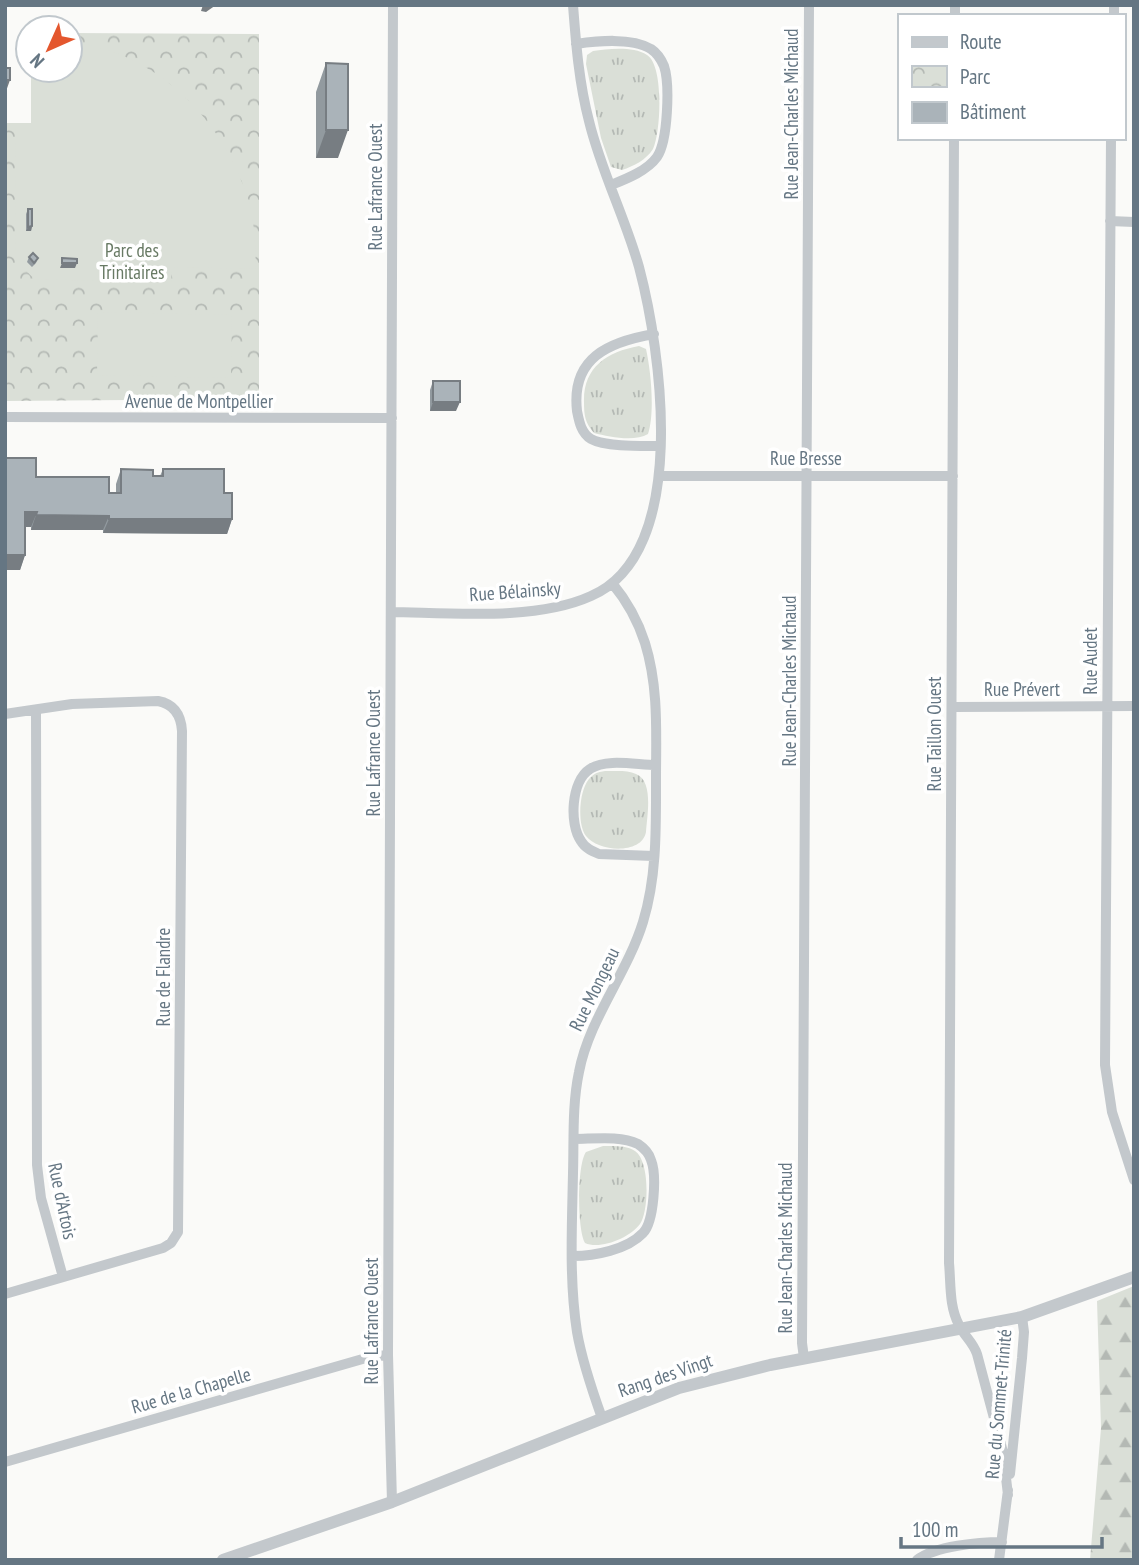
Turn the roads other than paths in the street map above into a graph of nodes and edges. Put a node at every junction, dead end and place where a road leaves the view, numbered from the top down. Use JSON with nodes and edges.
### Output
{"nodes":[{"id":1,"x":393,"y":5,"type":"edge"},
{"id":2,"x":573,"y":5,"type":"edge"},
{"id":3,"x":809,"y":5,"type":"edge"},
{"id":4,"x":576,"y":44,"type":"junction"},
{"id":5,"x":954,"y":140,"type":"edge"},
{"id":6,"x":1111,"y":140,"type":"edge"},
{"id":7,"x":611,"y":185,"type":"junction"},
{"id":8,"x":1110,"y":221,"type":"junction"},
{"id":9,"x":1134,"y":222,"type":"edge"},
{"id":10,"x":654,"y":334,"type":"junction"},
{"id":11,"x":5,"y":418,"type":"edge"},
{"id":12,"x":392,"y":418,"type":"junction"},
{"id":13,"x":660,"y":446,"type":"junction"},
{"id":14,"x":659,"y":476,"type":"junction"},
{"id":15,"x":807,"y":476,"type":"junction"},
{"id":16,"x":953,"y":476,"type":"junction"},
{"id":17,"x":612,"y":583,"type":"junction"},
{"id":18,"x":391,"y":612,"type":"junction"},
{"id":19,"x":1107,"y":706,"type":"junction"},
{"id":20,"x":1134,"y":706,"type":"edge"},
{"id":21,"x":952,"y":707,"type":"junction"},
{"id":22,"x":36,"y":710,"type":"junction"},
{"id":23,"x":5,"y":715,"type":"edge"},
{"id":24,"x":656,"y":765,"type":"junction"},
{"id":25,"x":654,"y":856,"type":"junction"},
{"id":26,"x":574,"y":1139,"type":"junction"},
{"id":27,"x":1134,"y":1180,"type":"edge"},
{"id":28,"x":572,"y":1256,"type":"junction"},
{"id":29,"x":63,"y":1277,"type":"junction"},
{"id":30,"x":1134,"y":1277,"type":"edge"},
{"id":31,"x":5,"y":1294,"type":"edge"},
{"id":32,"x":1022,"y":1317,"type":"junction"},
{"id":33,"x":961,"y":1329,"type":"junction"},
{"id":34,"x":388,"y":1355,"type":"junction"},
{"id":35,"x":804,"y":1358,"type":"junction"},
{"id":36,"x":603,"y":1418,"type":"junction"},
{"id":37,"x":5,"y":1462,"type":"edge"},
{"id":38,"x":1008,"y":1495,"type":"junction"},
{"id":39,"x":392,"y":1502,"type":"junction"},
{"id":40,"x":1002,"y":1542,"type":"junction"},
{"id":41,"x":223,"y":1560,"type":"edge"},
{"id":42,"x":917,"y":1560,"type":"edge"},
{"id":43,"x":999,"y":1560,"type":"edge"}],
"edges":[{"from":1,"to":12,"type":"street","name":"Rue Lafrance Ouest"},
{"from":2,"to":4,"type":"street","name":"Rue Bélainsky"},
{"from":3,"to":15,"type":"street","name":"Rue Jean-Charles Michaud"},
{"from":4,"to":7,"type":"street","name":"Rue Bélainsky"},
{"from":4,"to":7,"type":"street"},
{"from":5,"to":16,"type":"street","name":"Rue Taillon Ouest"},
{"from":6,"to":8,"type":"street","name":"Rue Audet"},
{"from":7,"to":10,"type":"street","name":"Rue Bélainsky"},
{"from":8,"to":9,"type":"street"},
{"from":8,"to":19,"type":"street","name":"Rue Audet"},
{"from":10,"to":13,"type":"street","name":"Rue Bélainsky"},
{"from":10,"to":13,"type":"street"},
{"from":11,"to":12,"type":"street","name":"Avenue de Montpellier"},
{"from":12,"to":18,"type":"street","name":"Rue Lafrance Ouest"},
{"from":13,"to":14,"type":"street","name":"Rue Bélainsky"},
{"from":14,"to":15,"type":"street","name":"Rue Bresse"},
{"from":14,"to":17,"type":"street","name":"Rue Bélainsky"},
{"from":15,"to":16,"type":"street","name":"Rue Bresse"},
{"from":15,"to":35,"type":"street","name":"Rue Jean-Charles Michaud"},
{"from":16,"to":21,"type":"street","name":"Rue Taillon Ouest"},
{"from":17,"to":18,"type":"street","name":"Rue Bélainsky"},
{"from":17,"to":24,"type":"street","name":"Rue Mongeau"},
{"from":18,"to":34,"type":"street","name":"Rue Lafrance Ouest"},
{"from":19,"to":20,"type":"street","name":"Rue Prévert"},
{"from":19,"to":21,"type":"street","name":"Rue Prévert"},
{"from":19,"to":27,"type":"street","name":"Rue Audet"},
{"from":21,"to":33,"type":"street","name":"Rue Taillon Ouest"},
{"from":22,"to":23,"type":"street","name":"Rue de Flandre"},
{"from":22,"to":29,"type":"street","name":"Rue d'Artois"},
{"from":22,"to":29,"type":"street","name":"Rue de Flandre"},
{"from":24,"to":25,"type":"street","name":"Rue Mongeau"},
{"from":24,"to":25,"type":"street"},
{"from":25,"to":26,"type":"street","name":"Rue Mongeau"},
{"from":26,"to":28,"type":"street","name":"Rue Mongeau"},
{"from":26,"to":28,"type":"street"},
{"from":28,"to":36,"type":"street","name":"Rue Mongeau"},
{"from":29,"to":31,"type":"street","name":"Rue de Flandre"},
{"from":30,"to":32,"type":"street","name":"Rang des Vingt"},
{"from":32,"to":33,"type":"street","name":"Rang des Vingt"},
{"from":32,"to":38,"type":"street","name":"Rue du Sommet-Trinité"},
{"from":33,"to":35,"type":"street","name":"Rang des Vingt"},
{"from":33,"to":38,"type":"street","name":"Rue du Sommet-Trinité"},
{"from":34,"to":37,"type":"street","name":"Rue de la Chapelle"},
{"from":34,"to":39,"type":"street","name":"Rue Lafrance Ouest"},
{"from":35,"to":36,"type":"street","name":"Rang des Vingt"},
{"from":36,"to":39,"type":"street","name":"Rang des Vingt"},
{"from":38,"to":40,"type":"street","name":"Rue du Sommet-Trinité"},
{"from":39,"to":41,"type":"street","name":"Rang des Vingt"},
{"from":40,"to":42,"type":"street"},
{"from":40,"to":43,"type":"street","name":"Rue du Sommet-Trinité"}]}
